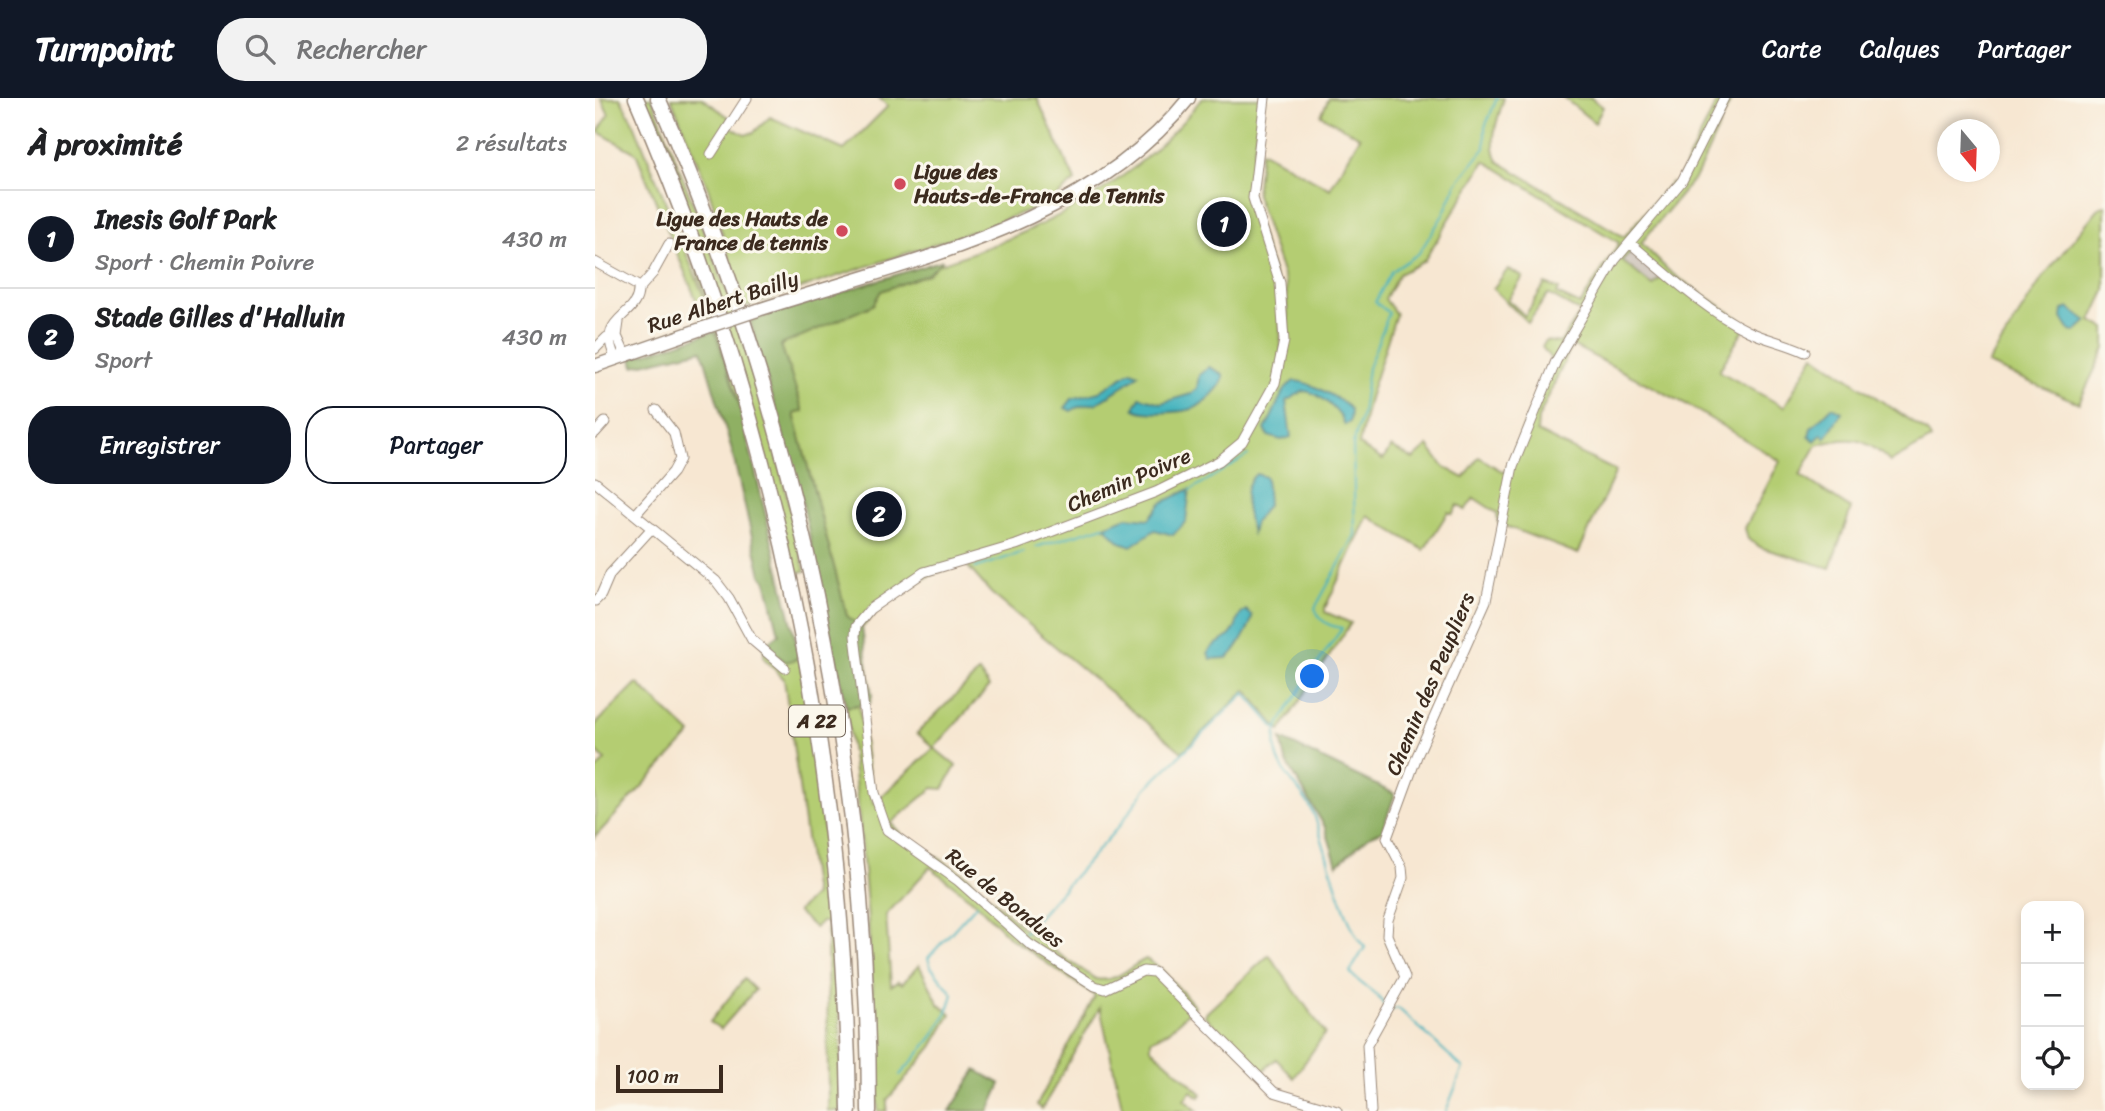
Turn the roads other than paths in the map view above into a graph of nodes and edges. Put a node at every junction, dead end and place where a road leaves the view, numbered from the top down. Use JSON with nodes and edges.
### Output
{"nodes":[{"id":1,"x":627,"y":98,"type":"edge"},
{"id":2,"x":636,"y":98,"type":"edge"},
{"id":3,"x":658,"y":98,"type":"edge"},
{"id":4,"x":666,"y":98,"type":"edge"},
{"id":5,"x":747,"y":98,"type":"edge"},
{"id":6,"x":1189,"y":98,"type":"edge"},
{"id":7,"x":1265,"y":98,"type":"edge"},
{"id":8,"x":1724,"y":98,"type":"edge"},
{"id":9,"x":711,"y":154,"type":"dead end"},
{"id":10,"x":664,"y":164,"type":"junction"},
{"id":11,"x":1630,"y":243,"type":"junction"},
{"id":12,"x":669,"y":244,"type":"dead end"},
{"id":13,"x":595,"y":261,"type":"edge"},
{"id":14,"x":730,"y":286,"type":"junction"},
{"id":15,"x":639,"y":289,"type":"junction"},
{"id":16,"x":620,"y":320,"type":"junction"},
{"id":17,"x":607,"y":337,"type":"junction"},
{"id":18,"x":595,"y":349,"type":"edge"},
{"id":19,"x":1805,"y":352,"type":"dead end"},
{"id":20,"x":620,"y":356,"type":"junction"},
{"id":21,"x":595,"y":366,"type":"edge"},
{"id":22,"x":656,"y":410,"type":"dead end"},
{"id":23,"x":595,"y":482,"type":"edge"},
{"id":24,"x":635,"y":515,"type":"junction"},
{"id":25,"x":652,"y":528,"type":"junction"},
{"id":26,"x":595,"y":601,"type":"edge"},
{"id":27,"x":856,"y":626,"type":"joint"},
{"id":28,"x":785,"y":668,"type":"dead end"},
{"id":29,"x":849,"y":1111,"type":"edge"},
{"id":30,"x":869,"y":1111,"type":"edge"},
{"id":31,"x":1337,"y":1111,"type":"edge"},
{"id":32,"x":1371,"y":1111,"type":"edge"}],
"edges":[{"from":1,"to":10,"type":"highway"},
{"from":2,"to":10,"type":"highway","number":"A 22"},
{"from":3,"to":14,"type":"highway","number":"A 22"},
{"from":4,"to":14,"type":"highway"},
{"from":5,"to":9,"type":"street"},
{"from":6,"to":20,"type":"main road","name":"Rue Albert Bailly","bridge":true},
{"from":7,"to":27,"type":"street","name":"Chemin Poivre"},
{"from":8,"to":11,"type":"street","name":"Chemin des Peupliers"},
{"from":10,"to":29,"type":"highway","number":"A 22"},
{"from":11,"to":19,"type":"street"},
{"from":11,"to":32,"type":"street","name":"Chemin des Peupliers"},
{"from":12,"to":15,"type":"street"},
{"from":13,"to":15,"type":"street"},
{"from":14,"to":30,"type":"highway","number":"A 22"},
{"from":15,"to":16,"type":"street"},
{"from":16,"to":17,"type":"street"},
{"from":16,"to":20,"type":"street"},
{"from":17,"to":18,"type":"street"},
{"from":17,"to":20,"type":"street"},
{"from":20,"to":21,"type":"main road","name":"Rue Albert Bailly"},
{"from":22,"to":24,"type":"street"},
{"from":23,"to":24,"type":"street"},
{"from":24,"to":25,"type":"street"},
{"from":25,"to":26,"type":"street"},
{"from":25,"to":28,"type":"street"},
{"from":27,"to":31,"type":"street","name":"Rue de Bondues"}]}
